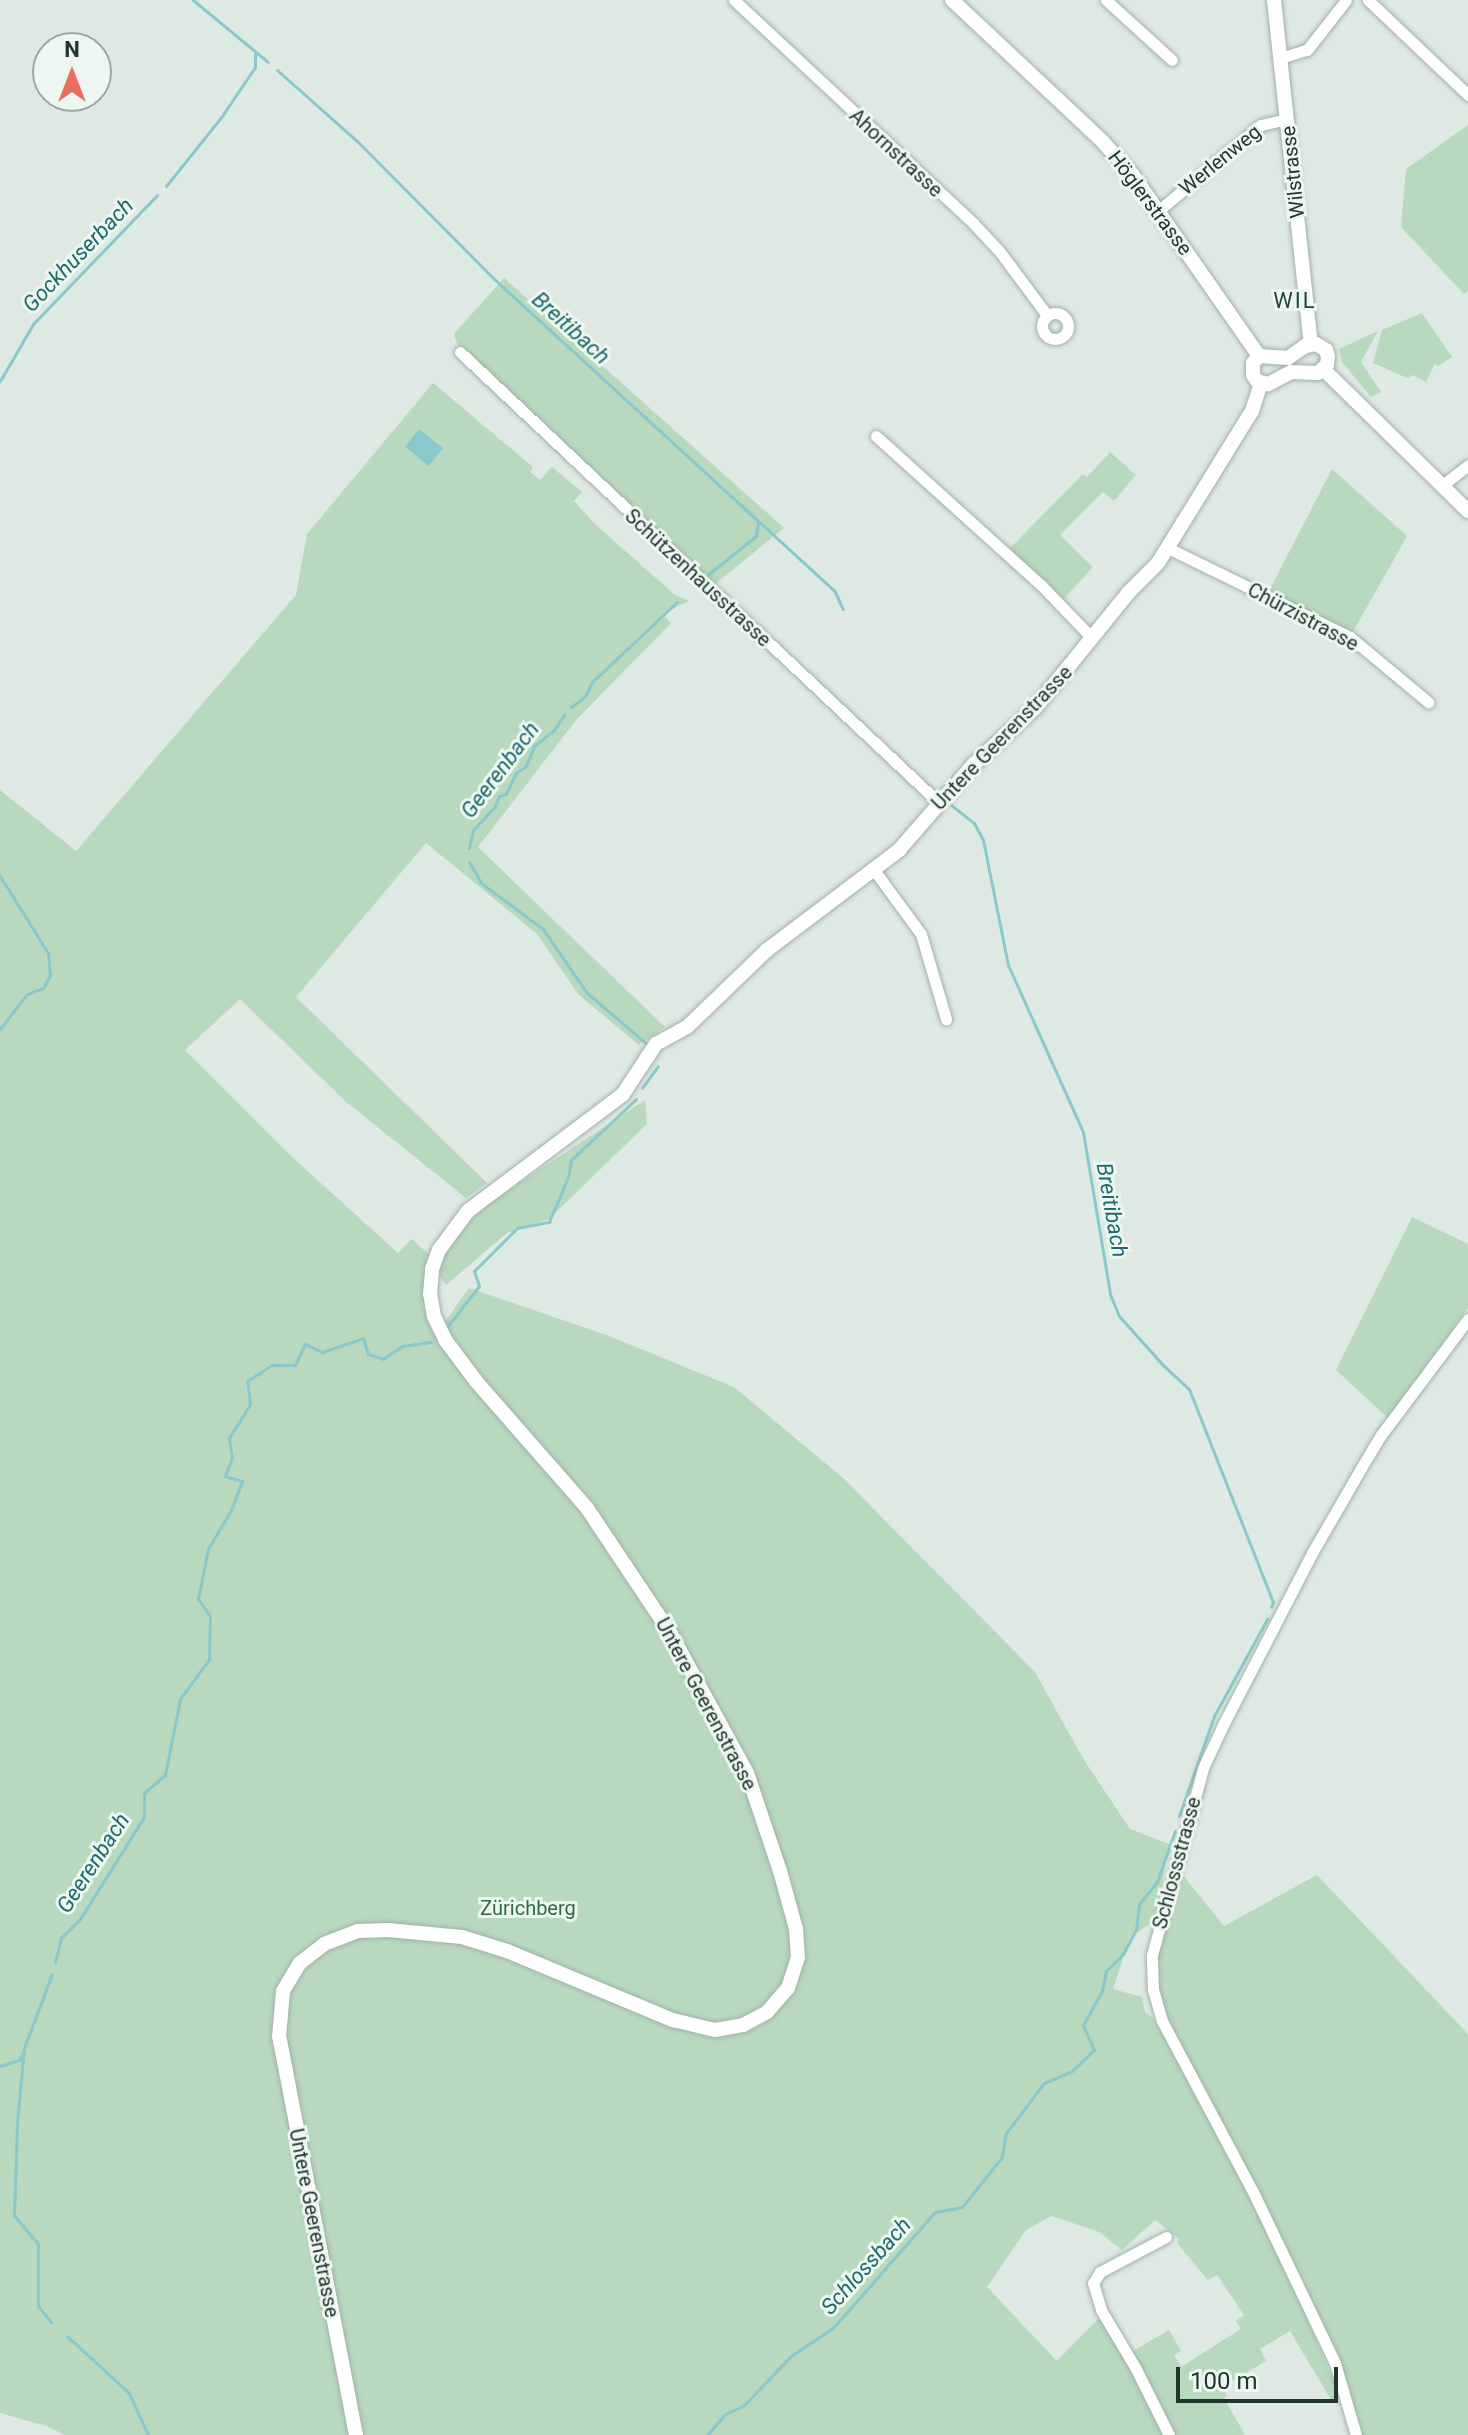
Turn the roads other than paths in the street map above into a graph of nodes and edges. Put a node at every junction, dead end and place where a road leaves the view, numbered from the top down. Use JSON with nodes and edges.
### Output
{"nodes":[{"id":1,"x":734,"y":0,"type":"edge"},
{"id":2,"x":952,"y":0,"type":"edge"},
{"id":3,"x":1106,"y":0,"type":"edge"},
{"id":4,"x":1274,"y":0,"type":"edge"},
{"id":5,"x":1346,"y":0,"type":"edge"},
{"id":6,"x":1368,"y":0,"type":"edge"},
{"id":7,"x":1280,"y":58,"type":"junction"},
{"id":8,"x":1172,"y":60,"type":"dead end"},
{"id":9,"x":1468,"y":95,"type":"edge"},
{"id":10,"x":1287,"y":119,"type":"junction"},
{"id":11,"x":1158,"y":211,"type":"junction"},
{"id":12,"x":1047,"y":315,"type":"dead end"},
{"id":13,"x":1311,"y":344,"type":"junction"},
{"id":14,"x":460,"y":352,"type":"dead end"},
{"id":15,"x":1259,"y":356,"type":"junction"},
{"id":16,"x":1324,"y":370,"type":"junction"},
{"id":17,"x":1261,"y":383,"type":"junction"},
{"id":18,"x":876,"y":436,"type":"dead end"},
{"id":19,"x":1468,"y":465,"type":"edge"},
{"id":20,"x":1444,"y":484,"type":"junction"},
{"id":21,"x":1468,"y":511,"type":"edge"},
{"id":22,"x":1168,"y":548,"type":"junction"},
{"id":23,"x":1091,"y":637,"type":"junction"},
{"id":24,"x":1428,"y":702,"type":"dead end"},
{"id":25,"x":938,"y":802,"type":"junction"},
{"id":26,"x":874,"y":870,"type":"junction"},
{"id":27,"x":946,"y":1019,"type":"dead end"},
{"id":28,"x":1468,"y":1319,"type":"edge"},
{"id":29,"x":1166,"y":2237,"type":"dead end"},
{"id":30,"x":356,"y":2435,"type":"edge"},
{"id":31,"x":1169,"y":2435,"type":"edge"},
{"id":32,"x":1356,"y":2435,"type":"edge"}],
"edges":[{"from":1,"to":12,"type":"street","name":"Ahornstrasse"},
{"from":2,"to":11,"type":"street","name":"Höglerstrasse"},
{"from":3,"to":8,"type":"street"},
{"from":4,"to":7,"type":"street","name":"Wilstrasse"},
{"from":5,"to":7,"type":"street"},
{"from":6,"to":9,"type":"street"},
{"from":7,"to":10,"type":"street","name":"Wilstrasse"},
{"from":10,"to":11,"type":"street","name":"Werlenweg"},
{"from":10,"to":13,"type":"street","name":"Wilstrasse"},
{"from":11,"to":15,"type":"street","name":"Höglerstrasse"},
{"from":13,"to":15,"type":"street"},
{"from":13,"to":16,"type":"street"},
{"from":14,"to":25,"type":"street","name":"Schützenhausstrasse"},
{"from":15,"to":17,"type":"street"},
{"from":16,"to":17,"type":"street"},
{"from":16,"to":20,"type":"street"},
{"from":17,"to":22,"type":"street","name":"Untere Geerenstrasse"},
{"from":18,"to":23,"type":"street"},
{"from":19,"to":20,"type":"street"},
{"from":20,"to":21,"type":"street"},
{"from":22,"to":23,"type":"street","name":"Untere Geerenstrasse"},
{"from":22,"to":24,"type":"street","name":"Chürzistrasse"},
{"from":23,"to":25,"type":"street","name":"Untere Geerenstrasse"},
{"from":25,"to":26,"type":"street","name":"Untere Geerenstrasse"},
{"from":26,"to":27,"type":"street"},
{"from":26,"to":30,"type":"street","name":"Untere Geerenstrasse"},
{"from":28,"to":32,"type":"street","name":"Schlossstrasse"},
{"from":29,"to":31,"type":"street"}]}
